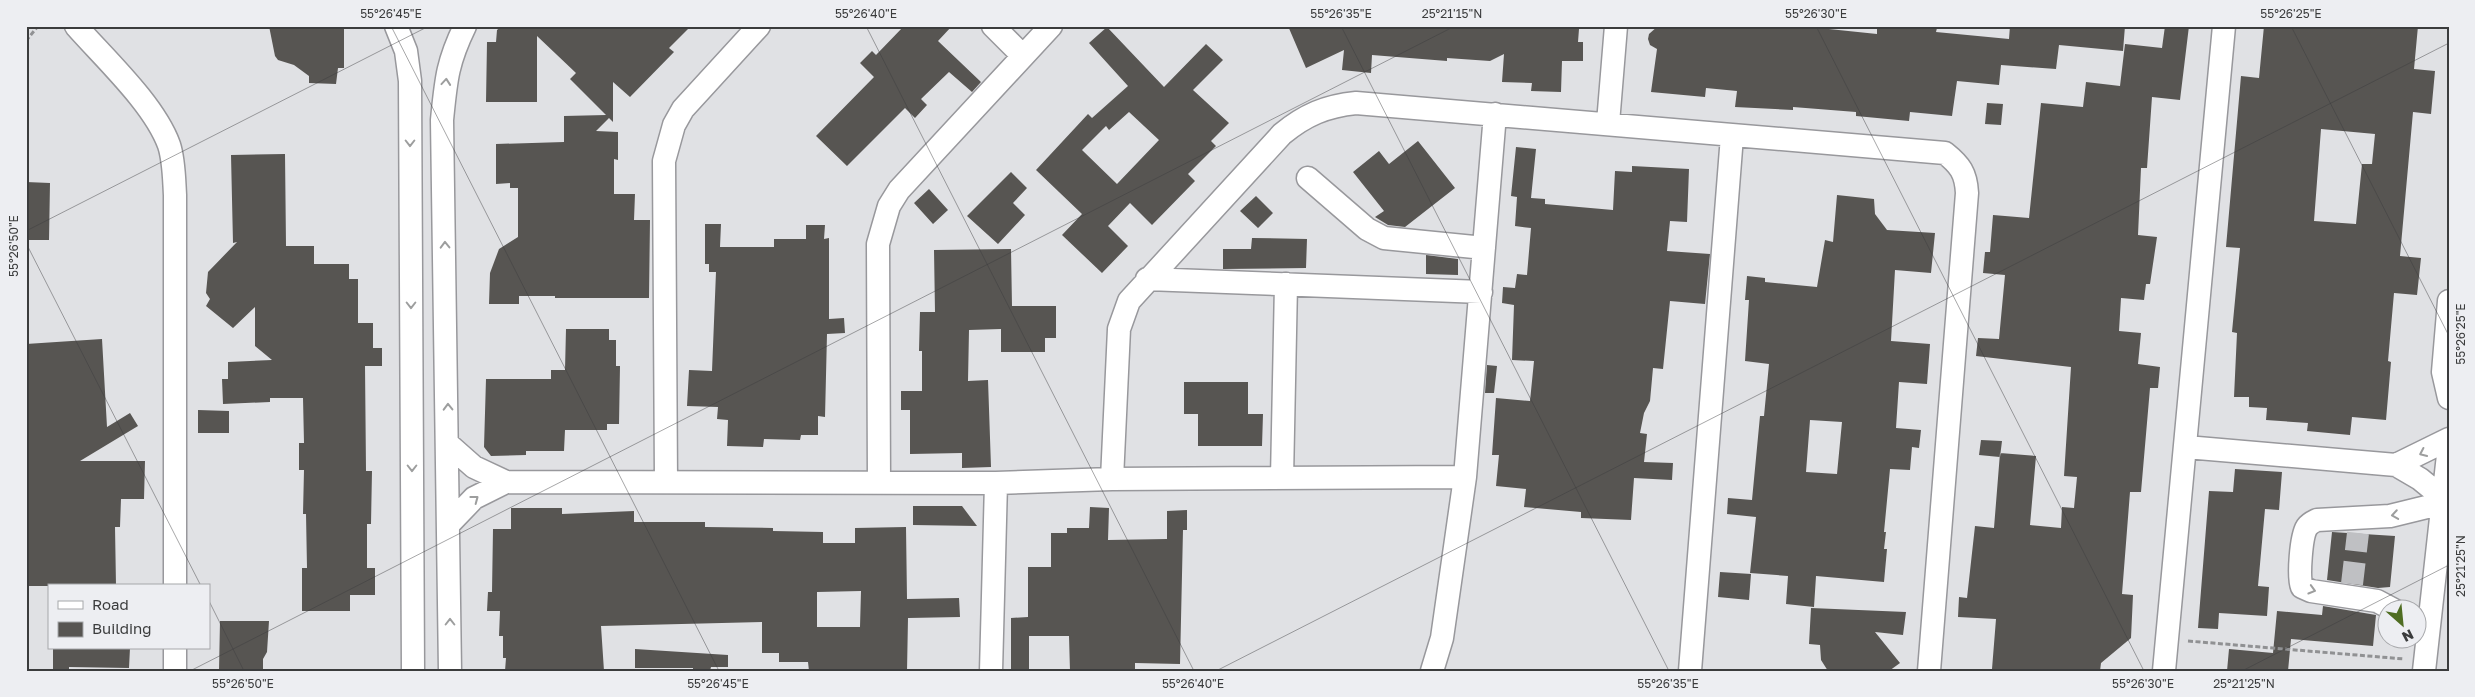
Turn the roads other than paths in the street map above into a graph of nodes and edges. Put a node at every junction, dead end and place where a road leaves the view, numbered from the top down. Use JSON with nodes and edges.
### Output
{"nodes":[{"id":1,"x":76,"y":26,"type":"edge"},
{"id":2,"x":396,"y":26,"type":"edge"},
{"id":3,"x":465,"y":26,"type":"edge"},
{"id":4,"x":760,"y":26,"type":"edge"},
{"id":5,"x":993,"y":26,"type":"edge"},
{"id":6,"x":1051,"y":26,"type":"edge"},
{"id":7,"x":1616,"y":26,"type":"edge"},
{"id":8,"x":2224,"y":26,"type":"edge"},
{"id":9,"x":1023,"y":56,"type":"junction"},
{"id":10,"x":410,"y":114,"type":"junction"},
{"id":11,"x":1495,"y":114,"type":"junction"},
{"id":12,"x":442,"y":120,"type":"junction"},
{"id":13,"x":1608,"y":124,"type":"junction"},
{"id":14,"x":1732,"y":136,"type":"junction"},
{"id":15,"x":1308,"y":178,"type":"dead end"},
{"id":16,"x":1484,"y":248,"type":"junction"},
{"id":17,"x":1147,"y":279,"type":"junction"},
{"id":18,"x":1286,"y":284,"type":"junction"},
{"id":19,"x":1481,"y":292,"type":"junction"},
{"id":20,"x":2449,"y":301,"type":"edge"},
{"id":21,"x":2449,"y":398,"type":"edge"},
{"id":22,"x":2449,"y":440,"type":"edge"},
{"id":23,"x":448,"y":444,"type":"junction"},
{"id":24,"x":2449,"y":446,"type":"edge"},
{"id":25,"x":2186,"y":447,"type":"junction"},
{"id":26,"x":2396,"y":465,"type":"junction"},
{"id":27,"x":1465,"y":477,"type":"junction"},
{"id":28,"x":1282,"y":478,"type":"junction"},
{"id":29,"x":1112,"y":479,"type":"junction"},
{"id":30,"x":666,"y":481,"type":"junction"},
{"id":31,"x":506,"y":482,"type":"junction"},
{"id":32,"x":879,"y":482,"type":"junction"},
{"id":33,"x":996,"y":483,"type":"junction"},
{"id":34,"x":2442,"y":500,"type":"junction"},
{"id":35,"x":450,"y":524,"type":"junction"},
{"id":36,"x":175,"y":584,"type":"edge"},
{"id":37,"x":2378,"y":602,"type":"edge"},
{"id":38,"x":175,"y":650,"type":"edge"},
{"id":39,"x":2423,"y":655,"type":"edge"},
{"id":40,"x":175,"y":671,"type":"edge"},
{"id":41,"x":414,"y":671,"type":"edge"},
{"id":42,"x":450,"y":671,"type":"edge"},
{"id":43,"x":991,"y":671,"type":"edge"},
{"id":44,"x":1432,"y":671,"type":"edge"},
{"id":45,"x":1690,"y":671,"type":"edge"},
{"id":46,"x":1928,"y":671,"type":"edge"},
{"id":47,"x":2164,"y":671,"type":"edge"}],
"edges":[{"from":1,"to":36,"type":"street"},
{"from":2,"to":10,"type":"street"},
{"from":12,"to":3,"type":"street","one_way":true},
{"from":4,"to":30,"type":"street"},
{"from":5,"to":9,"type":"street"},
{"from":6,"to":9,"type":"street"},
{"from":7,"to":13,"type":"street"},
{"from":8,"to":25,"type":"street"},
{"from":9,"to":32,"type":"street"},
{"from":10,"to":12,"type":"street"},
{"from":10,"to":41,"type":"street","one_way":true},
{"from":11,"to":13,"type":"street"},
{"from":11,"to":16,"type":"street"},
{"from":11,"to":17,"type":"street"},
{"from":23,"to":12,"type":"street","one_way":true},
{"from":13,"to":14,"type":"street"},
{"from":14,"to":45,"type":"street"},
{"from":14,"to":46,"type":"street"},
{"from":15,"to":16,"type":"street"},
{"from":16,"to":19,"type":"street"},
{"from":17,"to":18,"type":"street"},
{"from":17,"to":29,"type":"street"},
{"from":18,"to":19,"type":"street"},
{"from":18,"to":28,"type":"street"},
{"from":19,"to":27,"type":"street"},
{"from":20,"to":21,"type":"street"},
{"from":22,"to":26,"type":"street","one_way":true},
{"from":23,"to":31,"type":"street"},
{"from":23,"to":35,"type":"street"},
{"from":24,"to":34,"type":"street"},
{"from":25,"to":26,"type":"street"},
{"from":25,"to":47,"type":"street"},
{"from":26,"to":34,"type":"street"},
{"from":27,"to":28,"type":"street"},
{"from":27,"to":44,"type":"street"},
{"from":28,"to":29,"type":"street"},
{"from":29,"to":33,"type":"street"},
{"from":30,"to":31,"type":"street"},
{"from":30,"to":32,"type":"street"},
{"from":35,"to":31,"type":"street","one_way":true},
{"from":32,"to":33,"type":"street"},
{"from":33,"to":43,"type":"street"},
{"from":34,"to":37,"type":"street","one_way":true},
{"from":34,"to":39,"type":"street"},
{"from":42,"to":35,"type":"street","one_way":true},
{"from":38,"to":40,"type":"street"}]}
